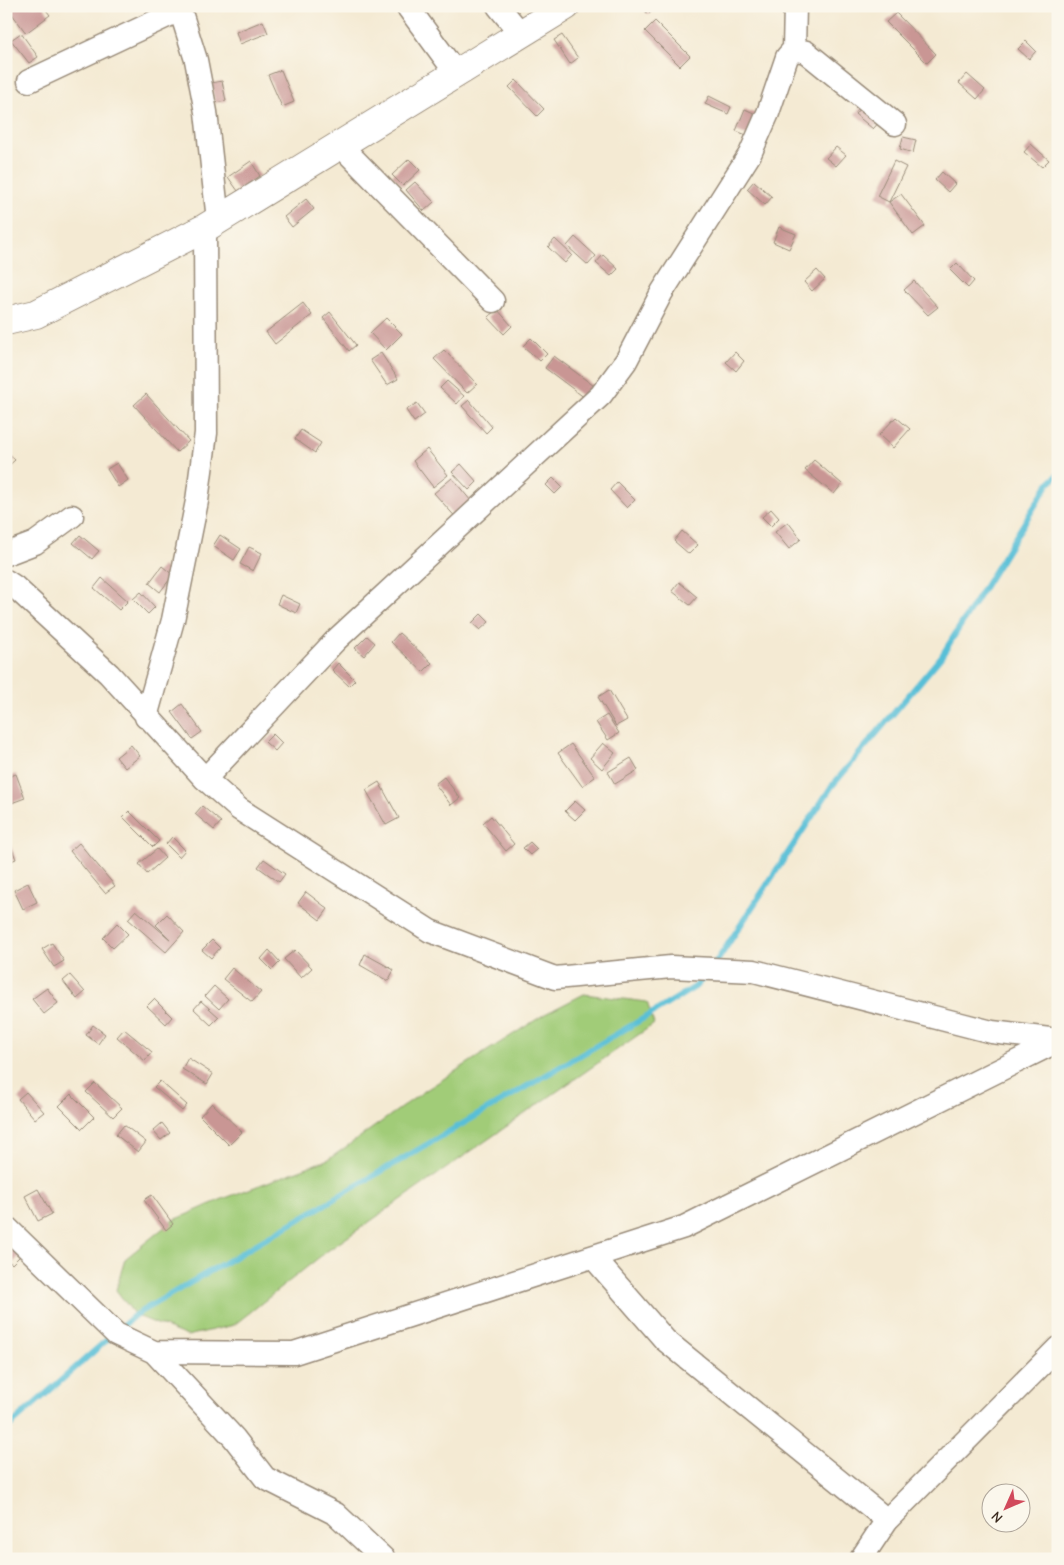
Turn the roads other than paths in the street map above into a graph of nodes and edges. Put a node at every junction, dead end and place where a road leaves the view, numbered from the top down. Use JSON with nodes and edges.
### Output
{"nodes":[{"id":1,"x":407,"y":6,"type":"edge"},
{"id":2,"x":498,"y":6,"type":"edge"},
{"id":3,"x":566,"y":6,"type":"edge"},
{"id":4,"x":795,"y":6,"type":"edge"},
{"id":5,"x":179,"y":8,"type":"edge"},
{"id":6,"x":521,"y":34,"type":"junction"},
{"id":7,"x":794,"y":50,"type":"junction"},
{"id":8,"x":456,"y":73,"type":"junction"},
{"id":9,"x":29,"y":81,"type":"dead end"},
{"id":10,"x":896,"y":124,"type":"dead end"},
{"id":11,"x":340,"y":145,"type":"junction"},
{"id":12,"x":211,"y":224,"type":"junction"},
{"id":13,"x":493,"y":301,"type":"dead end"},
{"id":14,"x":6,"y":321,"type":"edge"},
{"id":15,"x":72,"y":516,"type":"dead end"},
{"id":16,"x":6,"y":554,"type":"edge"},
{"id":17,"x":6,"y":581,"type":"edge"},
{"id":18,"x":146,"y":717,"type":"junction"},
{"id":19,"x":205,"y":780,"type":"junction"},
{"id":20,"x":1058,"y":1041,"type":"edge"},
{"id":21,"x":6,"y":1227,"type":"edge"},
{"id":22,"x":593,"y":1257,"type":"junction"},
{"id":23,"x":1058,"y":1348,"type":"edge"},
{"id":24,"x":154,"y":1352,"type":"junction"},
{"id":25,"x":886,"y":1520,"type":"junction"},
{"id":26,"x":384,"y":1559,"type":"edge"},
{"id":27,"x":861,"y":1559,"type":"edge"}],
"edges":[{"from":1,"to":8,"type":"street"},
{"from":2,"to":6,"type":"street"},
{"from":3,"to":6,"type":"street"},
{"from":4,"to":7,"type":"street"},
{"from":5,"to":9,"type":"street"},
{"from":5,"to":12,"type":"street"},
{"from":6,"to":8,"type":"street"},
{"from":7,"to":10,"type":"street"},
{"from":7,"to":19,"type":"street"},
{"from":8,"to":11,"type":"street"},
{"from":11,"to":12,"type":"street"},
{"from":11,"to":13,"type":"street"},
{"from":12,"to":14,"type":"street"},
{"from":12,"to":18,"type":"street"},
{"from":15,"to":16,"type":"street"},
{"from":17,"to":18,"type":"street"},
{"from":18,"to":19,"type":"street"},
{"from":19,"to":20,"type":"street"},
{"from":20,"to":22,"type":"street"},
{"from":21,"to":24,"type":"street"},
{"from":22,"to":24,"type":"street"},
{"from":22,"to":25,"type":"street"},
{"from":23,"to":25,"type":"street"},
{"from":24,"to":26,"type":"street"},
{"from":25,"to":27,"type":"street"}]}
